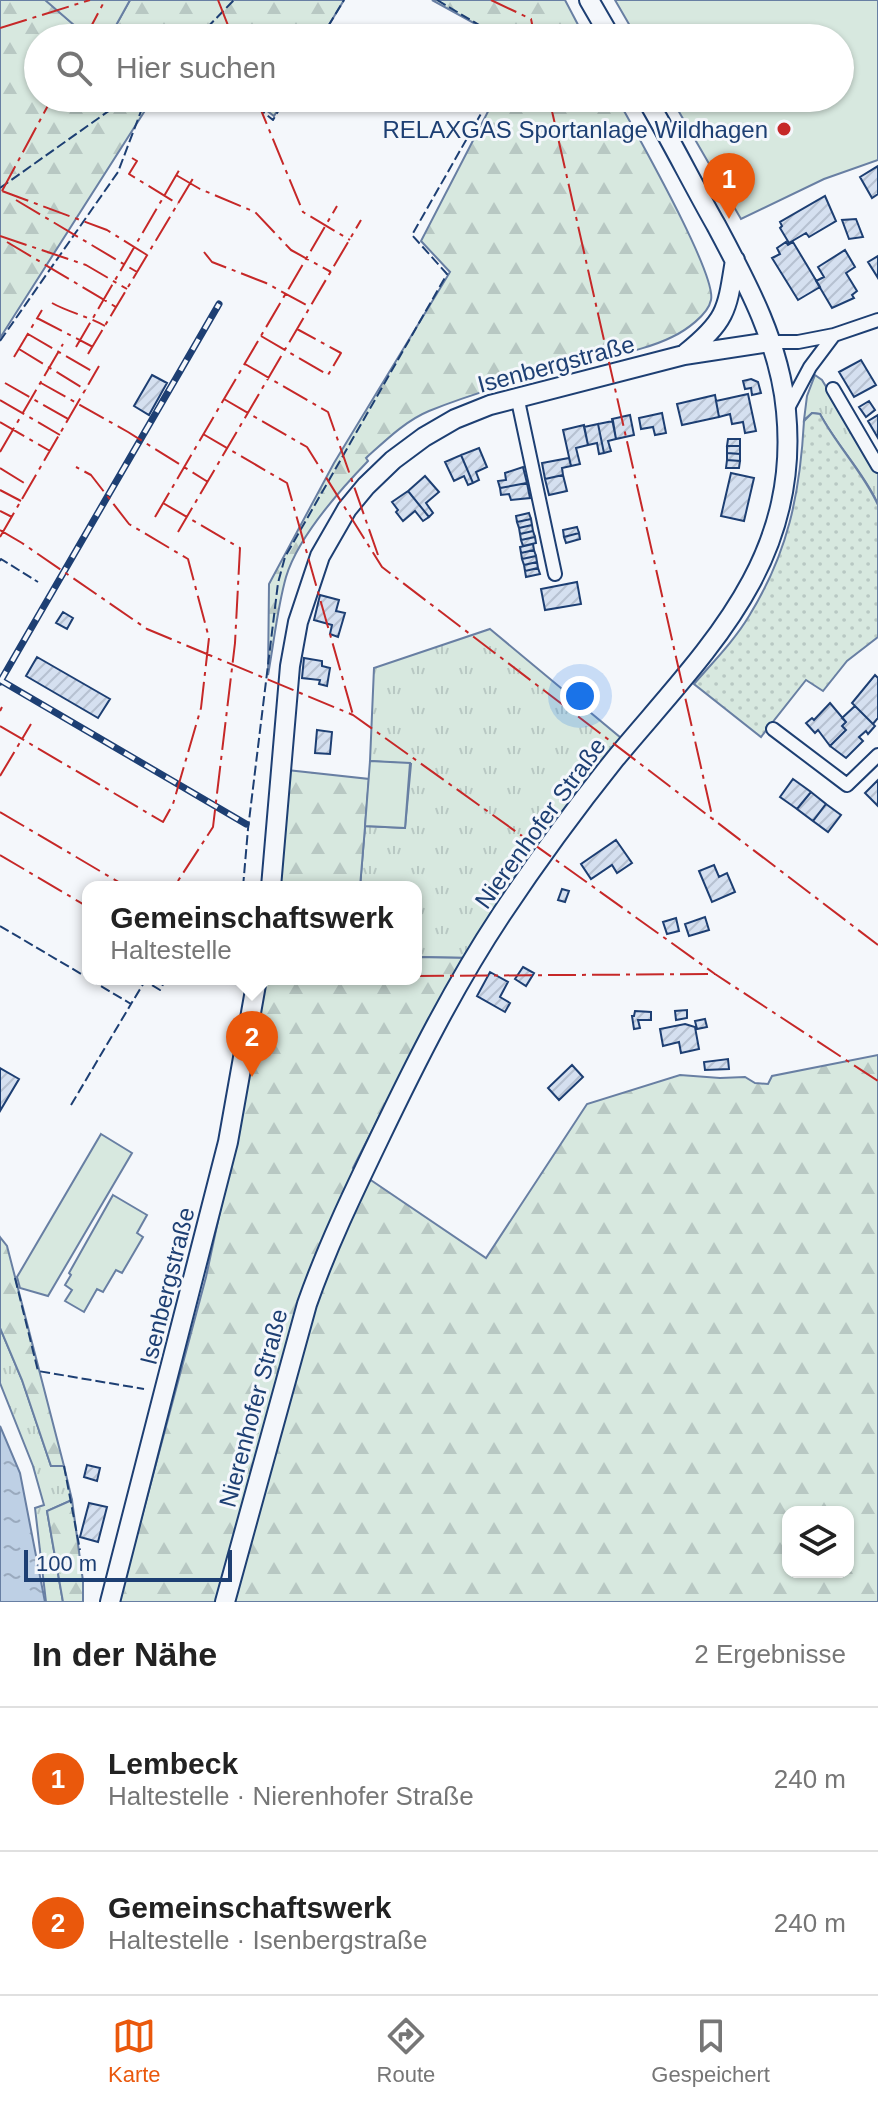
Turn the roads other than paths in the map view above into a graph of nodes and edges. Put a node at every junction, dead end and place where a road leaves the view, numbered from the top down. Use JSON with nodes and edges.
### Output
{"nodes":[{"id":1,"x":589,"y":0,"type":"edge"},
{"id":2,"x":603,"y":24,"type":"edge"},
{"id":3,"x":654,"y":112,"type":"edge"},
{"id":4,"x":735,"y":259,"type":"junction"},
{"id":5,"x":878,"y":320,"type":"edge"},
{"id":6,"x":834,"y":335,"type":"junction"},
{"id":7,"x":770,"y":342,"type":"junction"},
{"id":8,"x":684,"y":355,"type":"junction"},
{"id":9,"x":833,"y":389,"type":"dead end"},
{"id":10,"x":517,"y":396,"type":"junction"},
{"id":11,"x":786,"y":412,"type":"junction"},
{"id":12,"x":878,"y":466,"type":"edge"},
{"id":13,"x":555,"y":574,"type":"dead end"},
{"id":14,"x":773,"y":729,"type":"dead end"},
{"id":15,"x":878,"y":755,"type":"edge"},
{"id":16,"x":272,"y":881,"type":"edge"},
{"id":17,"x":256,"y":985,"type":"edge"},
{"id":18,"x":110,"y":1602,"type":"edge"},
{"id":19,"x":225,"y":1602,"type":"edge"}],
"edges":[{"from":1,"to":2,"type":"main road"},
{"from":3,"to":4,"type":"main road","name":"Nierenhofer Straße"},
{"from":4,"to":7,"type":"main road","name":"Nierenhofer Straße"},
{"from":4,"to":8,"type":"main road"},
{"from":5,"to":6,"type":"street"},
{"from":6,"to":7,"type":"street"},
{"from":6,"to":11,"type":"street"},
{"from":7,"to":8,"type":"main road","name":"Isenbergstraße"},
{"from":7,"to":11,"type":"main road","name":"Nierenhofer Straße"},
{"from":8,"to":10,"type":"main road","name":"Isenbergstraße"},
{"from":9,"to":12,"type":"street"},
{"from":10,"to":13,"type":"street"},
{"from":10,"to":16,"type":"main road","name":"Isenbergstraße"},
{"from":11,"to":19,"type":"main road","name":"Nierenhofer Straße"},
{"from":14,"to":15,"type":"street"},
{"from":17,"to":18,"type":"main road","name":"Isenbergstraße"}]}
